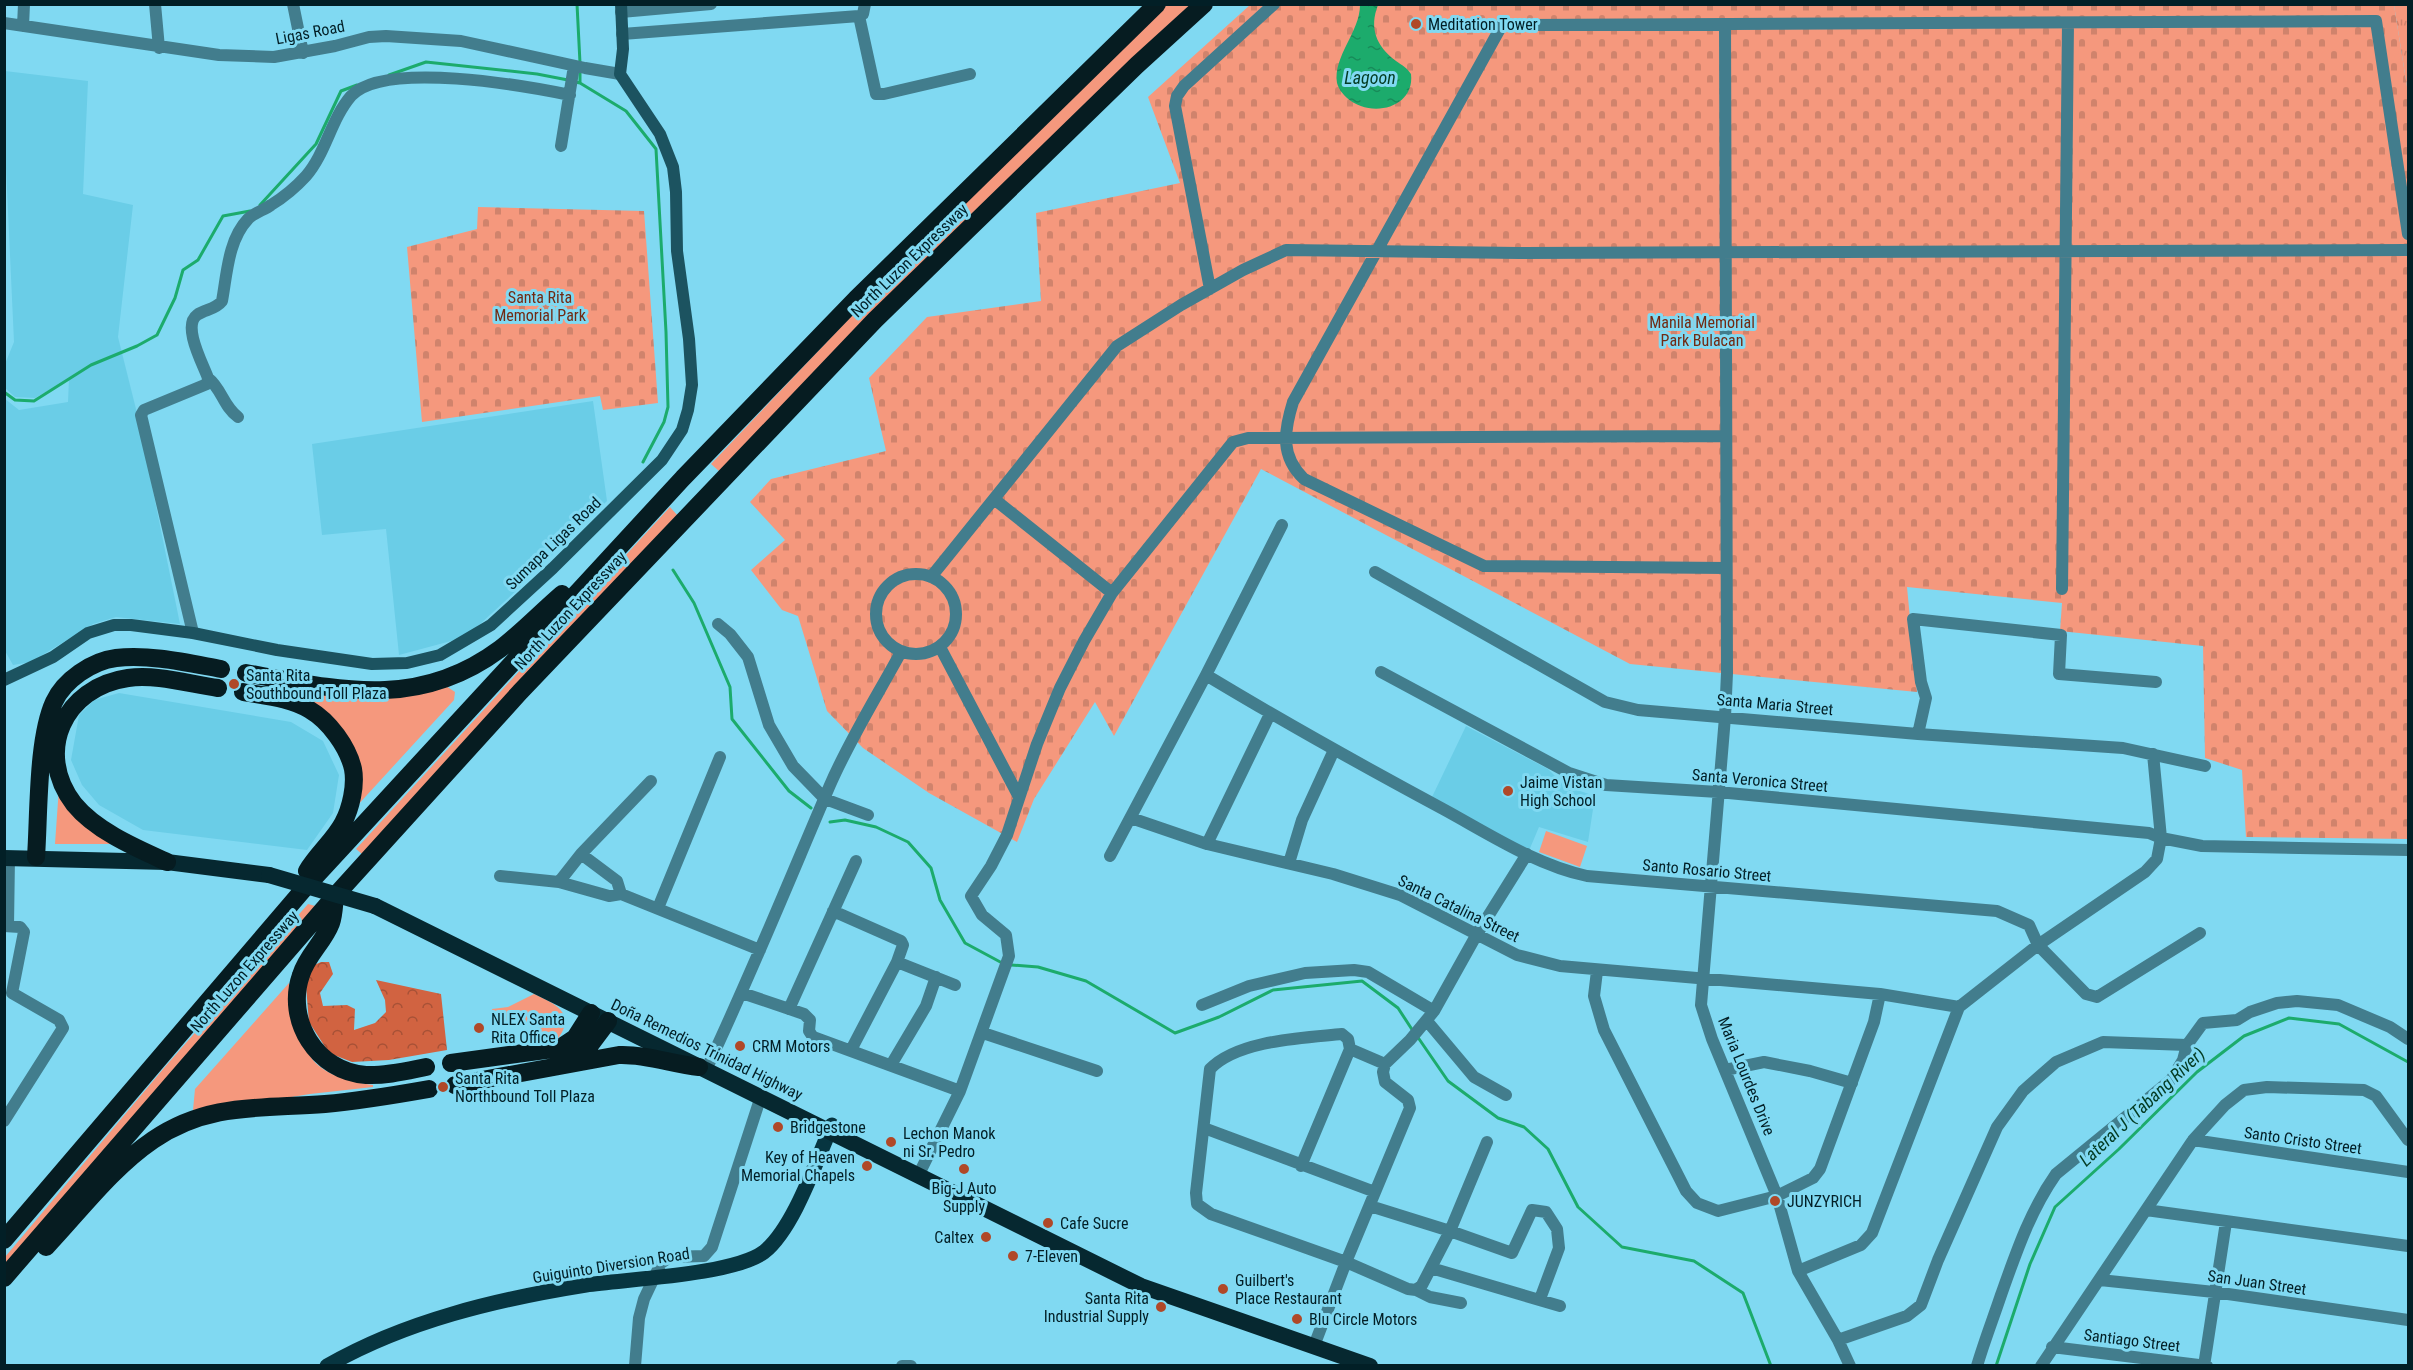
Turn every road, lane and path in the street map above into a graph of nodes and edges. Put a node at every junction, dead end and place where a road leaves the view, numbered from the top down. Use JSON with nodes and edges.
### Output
{"nodes":[{"id":1,"x":24,"y":4,"type":"edge"},
{"id":2,"x":154,"y":4,"type":"edge"},
{"id":3,"x":293,"y":4,"type":"edge"},
{"id":4,"x":711,"y":4,"type":"edge"},
{"id":5,"x":865,"y":4,"type":"edge"},
{"id":6,"x":1157,"y":4,"type":"edge"},
{"id":7,"x":1204,"y":4,"type":"edge"},
{"id":8,"x":1274,"y":4,"type":"edge"},
{"id":9,"x":621,"y":8,"type":"edge"},
{"id":10,"x":859,"y":16,"type":"junction"},
{"id":11,"x":4,"y":23,"type":"edge"},
{"id":12,"x":2068,"y":23,"type":"junction"},
{"id":13,"x":1725,"y":24,"type":"junction"},
{"id":14,"x":23,"y":26,"type":"junction"},
{"id":15,"x":622,"y":34,"type":"junction"},
{"id":16,"x":159,"y":48,"type":"junction"},
{"id":17,"x":303,"y":53,"type":"junction"},
{"id":18,"x":574,"y":69,"type":"junction"},
{"id":19,"x":620,"y":74,"type":"junction"},
{"id":20,"x":970,"y":74,"type":"dead end"},
{"id":21,"x":571,"y":91,"type":"junction"},
{"id":22,"x":561,"y":146,"type":"dead end"},
{"id":23,"x":2409,"y":234,"type":"edge"},
{"id":24,"x":2066,"y":250,"type":"junction"},
{"id":25,"x":2409,"y":250,"type":"edge"},
{"id":26,"x":1375,"y":252,"type":"junction"},
{"id":27,"x":1726,"y":252,"type":"junction"},
{"id":28,"x":1210,"y":289,"type":"junction"},
{"id":29,"x":208,"y":378,"type":"junction"},
{"id":30,"x":238,"y":417,"type":"dead end"},
{"id":31,"x":1726,"y":436,"type":"junction"},
{"id":32,"x":1286,"y":438,"type":"junction"},
{"id":33,"x":994,"y":499,"type":"junction"},
{"id":34,"x":1282,"y":525,"type":"dead end"},
{"id":35,"x":1726,"y":568,"type":"junction"},
{"id":36,"x":1375,"y":572,"type":"dead end"},
{"id":37,"x":931,"y":577,"type":"junction"},
{"id":38,"x":587,"y":581,"type":"junction"},
{"id":39,"x":2062,"y":589,"type":"dead end"},
{"id":40,"x":1112,"y":593,"type":"junction"},
{"id":41,"x":718,"y":624,"type":"dead end"},
{"id":42,"x":193,"y":633,"type":"junction"},
{"id":43,"x":940,"y":647,"type":"junction"},
{"id":44,"x":901,"y":652,"type":"junction"},
{"id":45,"x":221,"y":669,"type":"dead end"},
{"id":46,"x":1381,"y":672,"type":"dead end"},
{"id":47,"x":246,"y":674,"type":"dead end"},
{"id":48,"x":1206,"y":675,"type":"junction"},
{"id":49,"x":4,"y":680,"type":"edge"},
{"id":50,"x":2156,"y":682,"type":"dead end"},
{"id":51,"x":218,"y":688,"type":"dead end"},
{"id":52,"x":243,"y":692,"type":"dead end"},
{"id":53,"x":1270,"y":714,"type":"junction"},
{"id":54,"x":1725,"y":717,"type":"junction"},
{"id":55,"x":1918,"y":734,"type":"junction"},
{"id":56,"x":1334,"y":750,"type":"junction"},
{"id":57,"x":2153,"y":754,"type":"junction"},
{"id":58,"x":720,"y":757,"type":"dead end"},
{"id":59,"x":56,"y":761,"type":"junction"},
{"id":60,"x":2205,"y":766,"type":"dead end"},
{"id":61,"x":651,"y":781,"type":"dead end"},
{"id":62,"x":1718,"y":792,"type":"junction"},
{"id":63,"x":1019,"y":797,"type":"junction"},
{"id":64,"x":825,"y":799,"type":"junction"},
{"id":65,"x":868,"y":815,"type":"dead end"},
{"id":66,"x":1131,"y":818,"type":"junction"},
{"id":67,"x":2161,"y":838,"type":"junction"},
{"id":68,"x":1207,"y":844,"type":"junction"},
{"id":69,"x":2409,"y":850,"type":"edge"},
{"id":70,"x":581,"y":854,"type":"junction"},
{"id":71,"x":1527,"y":854,"type":"junction"},
{"id":72,"x":1110,"y":856,"type":"dead end"},
{"id":73,"x":41,"y":857,"type":"junction"},
{"id":74,"x":7,"y":858,"type":"edge"},
{"id":75,"x":856,"y":861,"type":"dead end"},
{"id":76,"x":167,"y":862,"type":"junction"},
{"id":77,"x":1289,"y":863,"type":"junction"},
{"id":78,"x":500,"y":876,"type":"dead end"},
{"id":79,"x":559,"y":882,"type":"junction"},
{"id":80,"x":1711,"y":886,"type":"junction"},
{"id":81,"x":303,"y":890,"type":"junction"},
{"id":82,"x":621,"y":894,"type":"junction"},
{"id":83,"x":335,"y":896,"type":"junction"},
{"id":84,"x":658,"y":908,"type":"junction"},
{"id":85,"x":833,"y":911,"type":"junction"},
{"id":86,"x":6,"y":926,"type":"edge"},
{"id":87,"x":2200,"y":933,"type":"dead end"},
{"id":88,"x":1477,"y":934,"type":"junction"},
{"id":89,"x":2038,"y":945,"type":"junction"},
{"id":90,"x":760,"y":950,"type":"junction"},
{"id":91,"x":897,"y":962,"type":"junction"},
{"id":92,"x":1597,"y":971,"type":"junction"},
{"id":93,"x":936,"y":977,"type":"junction"},
{"id":94,"x":1702,"y":979,"type":"junction"},
{"id":95,"x":955,"y":985,"type":"dead end"},
{"id":96,"x":742,"y":993,"type":"junction"},
{"id":97,"x":1880,"y":994,"type":"junction"},
{"id":98,"x":8,"y":997,"type":"edge"},
{"id":99,"x":1202,"y":1005,"type":"dead end"},
{"id":100,"x":1959,"y":1007,"type":"junction"},
{"id":101,"x":789,"y":1009,"type":"junction"},
{"id":102,"x":591,"y":1013,"type":"junction"},
{"id":103,"x":1428,"y":1019,"type":"junction"},
{"id":104,"x":608,"y":1021,"type":"junction"},
{"id":105,"x":983,"y":1033,"type":"junction"},
{"id":106,"x":2409,"y":1040,"type":"edge"},
{"id":107,"x":2187,"y":1045,"type":"junction"},
{"id":108,"x":1350,"y":1049,"type":"junction"},
{"id":109,"x":851,"y":1050,"type":"junction"},
{"id":110,"x":451,"y":1063,"type":"dead end"},
{"id":111,"x":1385,"y":1064,"type":"junction"},
{"id":112,"x":562,"y":1065,"type":"junction"},
{"id":113,"x":891,"y":1065,"type":"junction"},
{"id":114,"x":426,"y":1067,"type":"dead end"},
{"id":115,"x":702,"y":1068,"type":"junction"},
{"id":116,"x":1725,"y":1070,"type":"junction"},
{"id":117,"x":1097,"y":1071,"type":"dead end"},
{"id":118,"x":1852,"y":1083,"type":"junction"},
{"id":119,"x":455,"y":1085,"type":"dead end"},
{"id":120,"x":429,"y":1089,"type":"dead end"},
{"id":121,"x":960,"y":1091,"type":"junction"},
{"id":122,"x":1506,"y":1095,"type":"dead end"},
{"id":123,"x":761,"y":1096,"type":"junction"},
{"id":124,"x":4,"y":1121,"type":"edge"},
{"id":125,"x":832,"y":1125,"type":"dead end"},
{"id":126,"x":1204,"y":1128,"type":"junction"},
{"id":127,"x":2193,"y":1140,"type":"junction"},
{"id":128,"x":2409,"y":1140,"type":"edge"},
{"id":129,"x":1487,"y":1142,"type":"dead end"},
{"id":130,"x":1301,"y":1166,"type":"junction"},
{"id":131,"x":2409,"y":1172,"type":"edge"},
{"id":132,"x":919,"y":1174,"type":"junction"},
{"id":133,"x":1375,"y":1192,"type":"junction"},
{"id":134,"x":1777,"y":1196,"type":"junction"},
{"id":135,"x":1370,"y":1206,"type":"junction"},
{"id":136,"x":2146,"y":1210,"type":"junction"},
{"id":137,"x":2226,"y":1222,"type":"junction"},
{"id":138,"x":1450,"y":1231,"type":"junction"},
{"id":139,"x":4,"y":1240,"type":"edge"},
{"id":140,"x":2409,"y":1246,"type":"edge"},
{"id":141,"x":20,"y":1259,"type":"junction"},
{"id":142,"x":1346,"y":1262,"type":"junction"},
{"id":143,"x":1431,"y":1268,"type":"junction"},
{"id":144,"x":1798,"y":1271,"type":"junction"},
{"id":145,"x":654,"y":1277,"type":"junction"},
{"id":146,"x":4,"y":1278,"type":"edge"},
{"id":147,"x":2100,"y":1280,"type":"junction"},
{"id":148,"x":1416,"y":1290,"type":"junction"},
{"id":149,"x":2214,"y":1292,"type":"junction"},
{"id":150,"x":1540,"y":1299,"type":"junction"},
{"id":151,"x":1461,"y":1303,"type":"dead end"},
{"id":152,"x":1560,"y":1306,"type":"dead end"},
{"id":153,"x":2409,"y":1320,"type":"edge"},
{"id":154,"x":1838,"y":1340,"type":"junction"},
{"id":155,"x":1314,"y":1346,"type":"junction"},
{"id":156,"x":2052,"y":1347,"type":"junction"},
{"id":157,"x":1342,"y":1361,"type":"edge"},
{"id":158,"x":327,"y":1365,"type":"edge"},
{"id":159,"x":635,"y":1365,"type":"edge"},
{"id":160,"x":902,"y":1365,"type":"edge"},
{"id":161,"x":911,"y":1365,"type":"edge"},
{"id":162,"x":1371,"y":1365,"type":"edge"},
{"id":163,"x":1850,"y":1365,"type":"edge"},
{"id":164,"x":1977,"y":1365,"type":"edge"},
{"id":165,"x":2041,"y":1365,"type":"edge"},
{"id":166,"x":2205,"y":1365,"type":"edge"}],
"edges":[{"from":1,"to":14,"type":"street"},
{"from":2,"to":16,"type":"street"},
{"from":3,"to":17,"type":"street"},
{"from":4,"to":9,"type":"street"},
{"from":5,"to":10,"type":"street"},
{"from":6,"to":38,"type":"highway","name":"North Luzon Expressway"},
{"from":7,"to":83,"type":"highway","name":"North Luzon Expressway"},
{"from":8,"to":28,"type":"street"},
{"from":9,"to":15,"type":"main road"},
{"from":10,"to":15,"type":"street"},
{"from":10,"to":20,"type":"street"},
{"from":11,"to":14,"type":"street","name":"Ligas Road"},
{"from":12,"to":13,"type":"street"},
{"from":12,"to":23,"type":"street"},
{"from":12,"to":24,"type":"street"},
{"from":13,"to":26,"type":"street"},
{"from":13,"to":27,"type":"street","name":"Maria Lourdes Drive"},
{"from":14,"to":16,"type":"street","name":"Ligas Road"},
{"from":15,"to":19,"type":"main road"},
{"from":16,"to":17,"type":"street","name":"Ligas Road"},
{"from":17,"to":18,"type":"street","name":"Ligas Road"},
{"from":18,"to":19,"type":"street","name":"Ligas Road"},
{"from":18,"to":21,"type":"street"},
{"from":19,"to":42,"type":"main road","name":"Sumapa Ligas Road"},
{"from":21,"to":22,"type":"street"},
{"from":21,"to":29,"type":"street"},
{"from":24,"to":25,"type":"street"},
{"from":24,"to":27,"type":"street"},
{"from":24,"to":39,"type":"street"},
{"from":26,"to":27,"type":"street"},
{"from":26,"to":28,"type":"street"},
{"from":26,"to":32,"type":"street"},
{"from":27,"to":31,"type":"street","name":"Maria Lourdes Drive"},
{"from":28,"to":33,"type":"street"},
{"from":29,"to":30,"type":"street"},
{"from":29,"to":42,"type":"street"},
{"from":31,"to":32,"type":"street"},
{"from":31,"to":35,"type":"street","name":"Maria Lourdes Drive"},
{"from":32,"to":35,"type":"street"},
{"from":32,"to":40,"type":"street"},
{"from":33,"to":37,"type":"street"},
{"from":33,"to":40,"type":"street"},
{"from":34,"to":48,"type":"street"},
{"from":35,"to":54,"type":"street","name":"Maria Lourdes Drive"},
{"from":36,"to":54,"type":"street","name":"Santa Maria Street"},
{"from":37,"to":43,"type":"street"},
{"from":37,"to":44,"type":"street"},
{"from":38,"to":47,"type":"highway"},
{"from":38,"to":81,"type":"highway","name":"North Luzon Expressway"},
{"from":40,"to":63,"type":"street"},
{"from":41,"to":64,"type":"street"},
{"from":42,"to":49,"type":"main road","name":"Sumapa Ligas Road"},
{"from":43,"to":44,"type":"street"},
{"from":43,"to":63,"type":"street"},
{"from":44,"to":64,"type":"street"},
{"from":45,"to":73,"type":"highway"},
{"from":46,"to":62,"type":"street","name":"Santa Veronica Street"},
{"from":48,"to":53,"type":"street","name":"Santo Rosario Street"},
{"from":48,"to":66,"type":"street"},
{"from":50,"to":55,"type":"street"},
{"from":51,"to":59,"type":"highway"},
{"from":52,"to":81,"type":"highway"},
{"from":53,"to":56,"type":"street","name":"Santo Rosario Street"},
{"from":53,"to":68,"type":"street"},
{"from":54,"to":55,"type":"street","name":"Santa Maria Street"},
{"from":54,"to":62,"type":"street","name":"Maria Lourdes Drive"},
{"from":55,"to":57,"type":"street","name":"Santa Maria Street"},
{"from":56,"to":71,"type":"street","name":"Santo Rosario Street"},
{"from":56,"to":77,"type":"street"},
{"from":57,"to":60,"type":"street","name":"Santa Maria Street"},
{"from":57,"to":67,"type":"street"},
{"from":58,"to":84,"type":"street"},
{"from":59,"to":73,"type":"highway"},
{"from":59,"to":76,"type":"highway"},
{"from":61,"to":70,"type":"street"},
{"from":62,"to":67,"type":"street","name":"Santa Veronica Street"},
{"from":62,"to":80,"type":"street","name":"Maria Lourdes Drive"},
{"from":63,"to":105,"type":"street"},
{"from":64,"to":65,"type":"street"},
{"from":64,"to":90,"type":"street"},
{"from":66,"to":68,"type":"street","name":"Santa Catalina Street"},
{"from":66,"to":72,"type":"street"},
{"from":67,"to":69,"type":"street","name":"Santa Veronica Street"},
{"from":67,"to":89,"type":"street"},
{"from":68,"to":77,"type":"street","name":"Santa Catalina Street"},
{"from":70,"to":79,"type":"street"},
{"from":70,"to":82,"type":"street"},
{"from":71,"to":80,"type":"street","name":"Santo Rosario Street"},
{"from":71,"to":88,"type":"street"},
{"from":73,"to":74,"type":"highway","name":"Doña Remedios Trinidad Highway"},
{"from":73,"to":76,"type":"highway","name":"Doña Remedios Trinidad Highway"},
{"from":74,"to":86,"type":"street"},
{"from":75,"to":85,"type":"street"},
{"from":76,"to":102,"type":"highway","name":"Doña Remedios Trinidad Highway","bridge":true},
{"from":77,"to":88,"type":"street","name":"Santa Catalina Street"},
{"from":78,"to":79,"type":"street"},
{"from":79,"to":82,"type":"street"},
{"from":80,"to":89,"type":"street","name":"Santo Rosario Street"},
{"from":80,"to":94,"type":"street","name":"Maria Lourdes Drive"},
{"from":81,"to":139,"type":"highway","name":"North Luzon Expressway"},
{"from":82,"to":84,"type":"street"},
{"from":83,"to":114,"type":"highway"},
{"from":83,"to":141,"type":"highway","name":"North Luzon Expressway"},
{"from":84,"to":90,"type":"street"},
{"from":85,"to":91,"type":"street"},
{"from":85,"to":101,"type":"street"},
{"from":86,"to":98,"type":"street"},
{"from":87,"to":89,"type":"street","name":"Santo Rosario Street"},
{"from":88,"to":92,"type":"street","name":"Santa Catalina Street"},
{"from":88,"to":103,"type":"street"},
{"from":89,"to":100,"type":"street"},
{"from":90,"to":96,"type":"street"},
{"from":91,"to":93,"type":"street"},
{"from":91,"to":109,"type":"street"},
{"from":92,"to":94,"type":"street","name":"Santa Catalina Street"},
{"from":92,"to":134,"type":"street"},
{"from":93,"to":95,"type":"street"},
{"from":93,"to":113,"type":"street"},
{"from":94,"to":97,"type":"street","name":"Santa Catalina Street"},
{"from":94,"to":116,"type":"street","name":"Maria Lourdes Drive"},
{"from":96,"to":101,"type":"street"},
{"from":96,"to":115,"type":"street"},
{"from":97,"to":100,"type":"street","name":"Santa Catalina Street"},
{"from":97,"to":118,"type":"street"},
{"from":98,"to":124,"type":"street"},
{"from":99,"to":103,"type":"street"},
{"from":100,"to":144,"type":"street"},
{"from":101,"to":109,"type":"street"},
{"from":102,"to":104,"type":"highway","name":"Doña Remedios Trinidad Highway"},
{"from":102,"to":110,"type":"highway"},
{"from":103,"to":111,"type":"street"},
{"from":103,"to":122,"type":"street"},
{"from":104,"to":112,"type":"highway"},
{"from":104,"to":115,"type":"highway","name":"Doña Remedios Trinidad Highway"},
{"from":105,"to":117,"type":"street"},
{"from":105,"to":121,"type":"street"},
{"from":106,"to":107,"type":"street"},
{"from":107,"to":154,"type":"street"},
{"from":107,"to":164,"type":"street"},
{"from":108,"to":111,"type":"street"},
{"from":108,"to":126,"type":"street"},
{"from":108,"to":130,"type":"street"},
{"from":109,"to":113,"type":"street"},
{"from":111,"to":133,"type":"street"},
{"from":112,"to":115,"type":"highway"},
{"from":112,"to":119,"type":"highway"},
{"from":113,"to":121,"type":"street"},
{"from":115,"to":123,"type":"highway","name":"Doña Remedios Trinidad Highway"},
{"from":116,"to":118,"type":"street"},
{"from":116,"to":134,"type":"street","name":"Maria Lourdes Drive"},
{"from":118,"to":134,"type":"street"},
{"from":120,"to":141,"type":"highway"},
{"from":121,"to":132,"type":"street"},
{"from":123,"to":132,"type":"highway","name":"Doña Remedios Trinidad Highway"},
{"from":123,"to":145,"type":"street"},
{"from":125,"to":145,"type":"main road","name":"Guiguinto Diversion Road"},
{"from":126,"to":130,"type":"street"},
{"from":126,"to":142,"type":"street"},
{"from":127,"to":128,"type":"street"},
{"from":127,"to":131,"type":"street","name":"Santo Cristo Street"},
{"from":127,"to":136,"type":"street"},
{"from":129,"to":138,"type":"street"},
{"from":130,"to":133,"type":"street"},
{"from":132,"to":155,"type":"highway","name":"Doña Remedios Trinidad Highway"},
{"from":133,"to":135,"type":"street"},
{"from":134,"to":144,"type":"street","name":"Maria Lourdes Drive"},
{"from":135,"to":138,"type":"street"},
{"from":135,"to":142,"type":"street"},
{"from":136,"to":137,"type":"street"},
{"from":136,"to":147,"type":"street"},
{"from":137,"to":140,"type":"street"},
{"from":137,"to":149,"type":"street"},
{"from":138,"to":143,"type":"street"},
{"from":138,"to":150,"type":"street"},
{"from":141,"to":146,"type":"highway","name":"North Luzon Expressway"},
{"from":142,"to":148,"type":"street"},
{"from":142,"to":155,"type":"street"},
{"from":143,"to":148,"type":"street"},
{"from":143,"to":150,"type":"street"},
{"from":144,"to":154,"type":"street","name":"Maria Lourdes Drive"},
{"from":145,"to":158,"type":"main road","name":"Guiguinto Diversion Road"},
{"from":145,"to":159,"type":"street"},
{"from":147,"to":149,"type":"street","name":"San Juan Street"},
{"from":147,"to":156,"type":"street"},
{"from":148,"to":151,"type":"street"},
{"from":149,"to":153,"type":"street","name":"San Juan Street"},
{"from":149,"to":166,"type":"street"},
{"from":150,"to":152,"type":"street"},
{"from":154,"to":163,"type":"street","name":"Maria Lourdes Drive"},
{"from":155,"to":157,"type":"highway","name":"Doña Remedios Trinidad Highway"},
{"from":156,"to":165,"type":"street"},
{"from":156,"to":166,"type":"street","name":"Santiago Street"},
{"from":157,"to":162,"type":"highway","name":"Doña Remedios Trinidad Highway"},
{"from":160,"to":161,"type":"street"}]}
